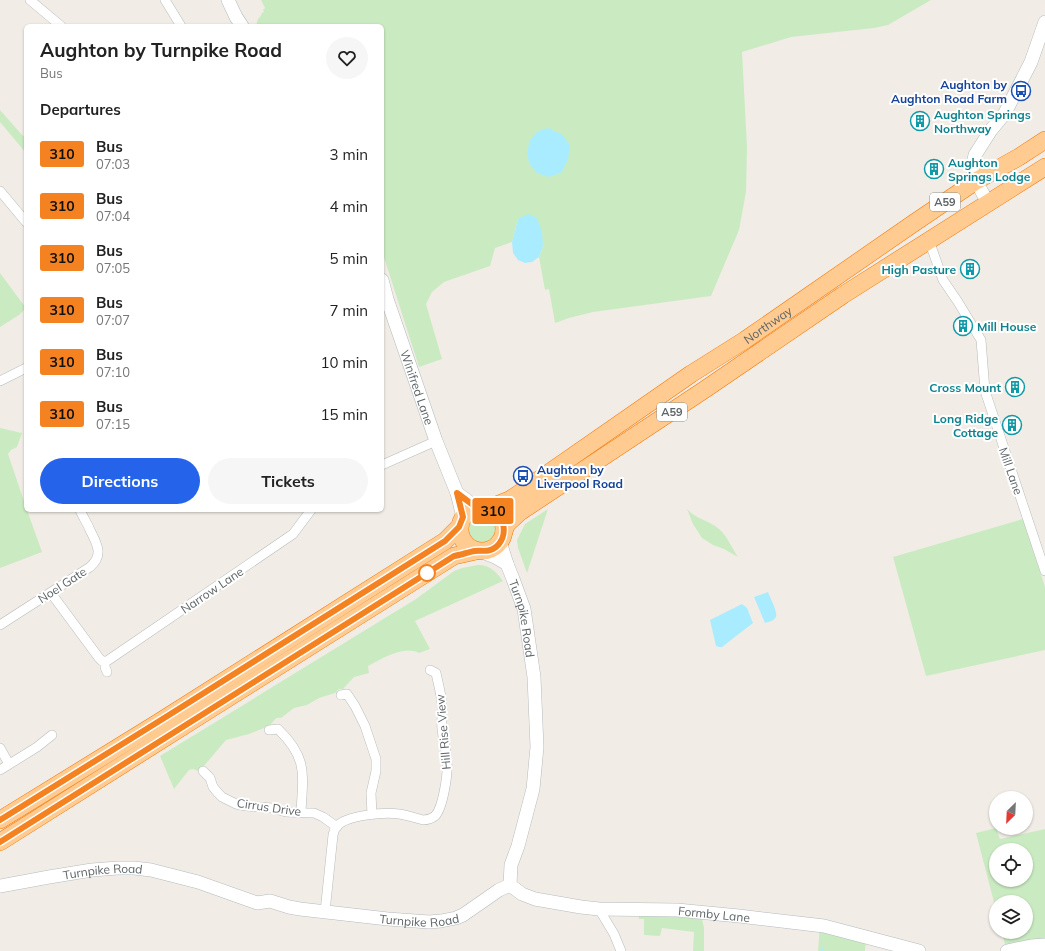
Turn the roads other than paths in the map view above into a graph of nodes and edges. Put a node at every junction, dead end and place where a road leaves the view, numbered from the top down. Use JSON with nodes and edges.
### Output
{"nodes":[{"id":1,"x":30,"y":0,"type":"edge"},
{"id":2,"x":165,"y":0,"type":"edge"},
{"id":3,"x":228,"y":0,"type":"edge"},
{"id":4,"x":1045,"y":22,"type":"edge"},
{"id":5,"x":59,"y":24,"type":"edge"},
{"id":6,"x":180,"y":24,"type":"edge"},
{"id":7,"x":241,"y":24,"type":"edge"},
{"id":8,"x":1045,"y":140,"type":"edge"},
{"id":9,"x":1045,"y":167,"type":"edge"},
{"id":10,"x":976,"y":181,"type":"junction"},
{"id":11,"x":0,"y":191,"type":"edge"},
{"id":12,"x":988,"y":204,"type":"junction"},
{"id":13,"x":24,"y":220,"type":"edge"},
{"id":14,"x":914,"y":223,"type":"junction"},
{"id":15,"x":926,"y":242,"type":"junction"},
{"id":16,"x":384,"y":299,"type":"edge"},
{"id":17,"x":24,"y":369,"type":"edge"},
{"id":18,"x":0,"y":381,"type":"edge"},
{"id":19,"x":436,"y":441,"type":"junction"},
{"id":20,"x":384,"y":464,"type":"edge"},
{"id":21,"x":457,"y":493,"type":"junction"},
{"id":22,"x":483,"y":508,"type":"junction"},
{"id":23,"x":81,"y":512,"type":"edge"},
{"id":24,"x":310,"y":512,"type":"edge"},
{"id":25,"x":461,"y":522,"type":"junction"},
{"id":26,"x":502,"y":536,"type":"junction"},
{"id":27,"x":479,"y":551,"type":"junction"},
{"id":28,"x":507,"y":564,"type":"junction"},
{"id":29,"x":1045,"y":570,"type":"edge"},
{"id":30,"x":51,"y":593,"type":"junction"},
{"id":31,"x":0,"y":625,"type":"edge"},
{"id":32,"x":105,"y":661,"type":"junction"},
{"id":33,"x":436,"y":670,"type":"dead end"},
{"id":34,"x":107,"y":672,"type":"dead end"},
{"id":35,"x":347,"y":692,"type":"dead end"},
{"id":36,"x":275,"y":727,"type":"dead end"},
{"id":37,"x":52,"y":735,"type":"dead end"},
{"id":38,"x":0,"y":748,"type":"edge"},
{"id":39,"x":9,"y":764,"type":"junction"},
{"id":40,"x":0,"y":770,"type":"edge"},
{"id":41,"x":209,"y":774,"type":"dead end"},
{"id":42,"x":301,"y":812,"type":"junction"},
{"id":43,"x":372,"y":815,"type":"junction"},
{"id":44,"x":0,"y":820,"type":"edge"},
{"id":45,"x":337,"y":826,"type":"junction"},
{"id":46,"x":0,"y":842,"type":"edge"},
{"id":47,"x":510,"y":885,"type":"junction"},
{"id":48,"x":0,"y":886,"type":"edge"},
{"id":49,"x":599,"y":909,"type":"junction"},
{"id":50,"x":325,"y":912,"type":"junction"},
{"id":51,"x":1045,"y":945,"type":"edge"},
{"id":52,"x":621,"y":951,"type":"edge"},
{"id":53,"x":918,"y":951,"type":"edge"},
{"id":54,"x":1007,"y":951,"type":"edge"}],
"edges":[{"from":1,"to":5,"type":"street"},
{"from":2,"to":6,"type":"street"},
{"from":3,"to":7,"type":"main road"},
{"from":4,"to":10,"type":"main road"},
{"from":8,"to":10,"type":"highway","name":"Northway","number":"A59"},
{"from":9,"to":12,"type":"highway","name":"Northway","number":"A59"},
{"from":10,"to":12,"type":"main road"},
{"from":10,"to":14,"type":"highway","name":"Northway","number":"A59"},
{"from":11,"to":13,"type":"street"},
{"from":12,"to":15,"type":"highway","name":"Northway","number":"A59"},
{"from":14,"to":15,"type":"highway"},
{"from":14,"to":22,"type":"highway","name":"Northway","number":"A59"},
{"from":15,"to":26,"type":"highway","name":"Northway","number":"A59"},
{"from":15,"to":29,"type":"street","name":"Mill Lane"},
{"from":16,"to":19,"type":"main road","name":"Winifred Lane"},
{"from":17,"to":18,"type":"street"},
{"from":19,"to":20,"type":"street"},
{"from":19,"to":21,"type":"main road","name":"Winifred Lane"},
{"from":21,"to":22,"type":"main road"},
{"from":21,"to":25,"type":"main road","name":"Winifred Lane"},
{"from":22,"to":25,"type":"highway","number":"A59"},
{"from":22,"to":26,"type":"highway"},
{"from":23,"to":30,"type":"street","name":"Noel Gate"},
{"from":24,"to":32,"type":"street","name":"Narrow Lane"},
{"from":25,"to":27,"type":"highway"},
{"from":25,"to":44,"type":"highway","number":"A59"},
{"from":26,"to":27,"type":"highway","number":"A59"},
{"from":26,"to":28,"type":"main road","name":"Turnpike Road"},
{"from":27,"to":28,"type":"main road","name":"Turnpike Road"},
{"from":27,"to":46,"type":"highway","number":"A59"},
{"from":28,"to":47,"type":"main road","name":"Turnpike Road"},
{"from":30,"to":31,"type":"street","name":"Noel Gate"},
{"from":30,"to":32,"type":"street"},
{"from":32,"to":34,"type":"street"},
{"from":33,"to":43,"type":"street","name":"Hill Rise View"},
{"from":35,"to":43,"type":"street"},
{"from":36,"to":42,"type":"street"},
{"from":37,"to":39,"type":"street"},
{"from":38,"to":39,"type":"street"},
{"from":39,"to":40,"type":"street"},
{"from":41,"to":42,"type":"street","name":"Cirrus Drive"},
{"from":42,"to":45,"type":"street","name":"Cirrus Drive"},
{"from":43,"to":45,"type":"street","name":"Hill Rise View"},
{"from":45,"to":50,"type":"street"},
{"from":47,"to":49,"type":"main road","name":"Formby Lane"},
{"from":47,"to":50,"type":"main road","name":"Turnpike Road"},
{"from":48,"to":50,"type":"main road","name":"Turnpike Road"},
{"from":49,"to":52,"type":"street"},
{"from":49,"to":53,"type":"main road","name":"Formby Lane"},
{"from":51,"to":54,"type":"main road"}]}
